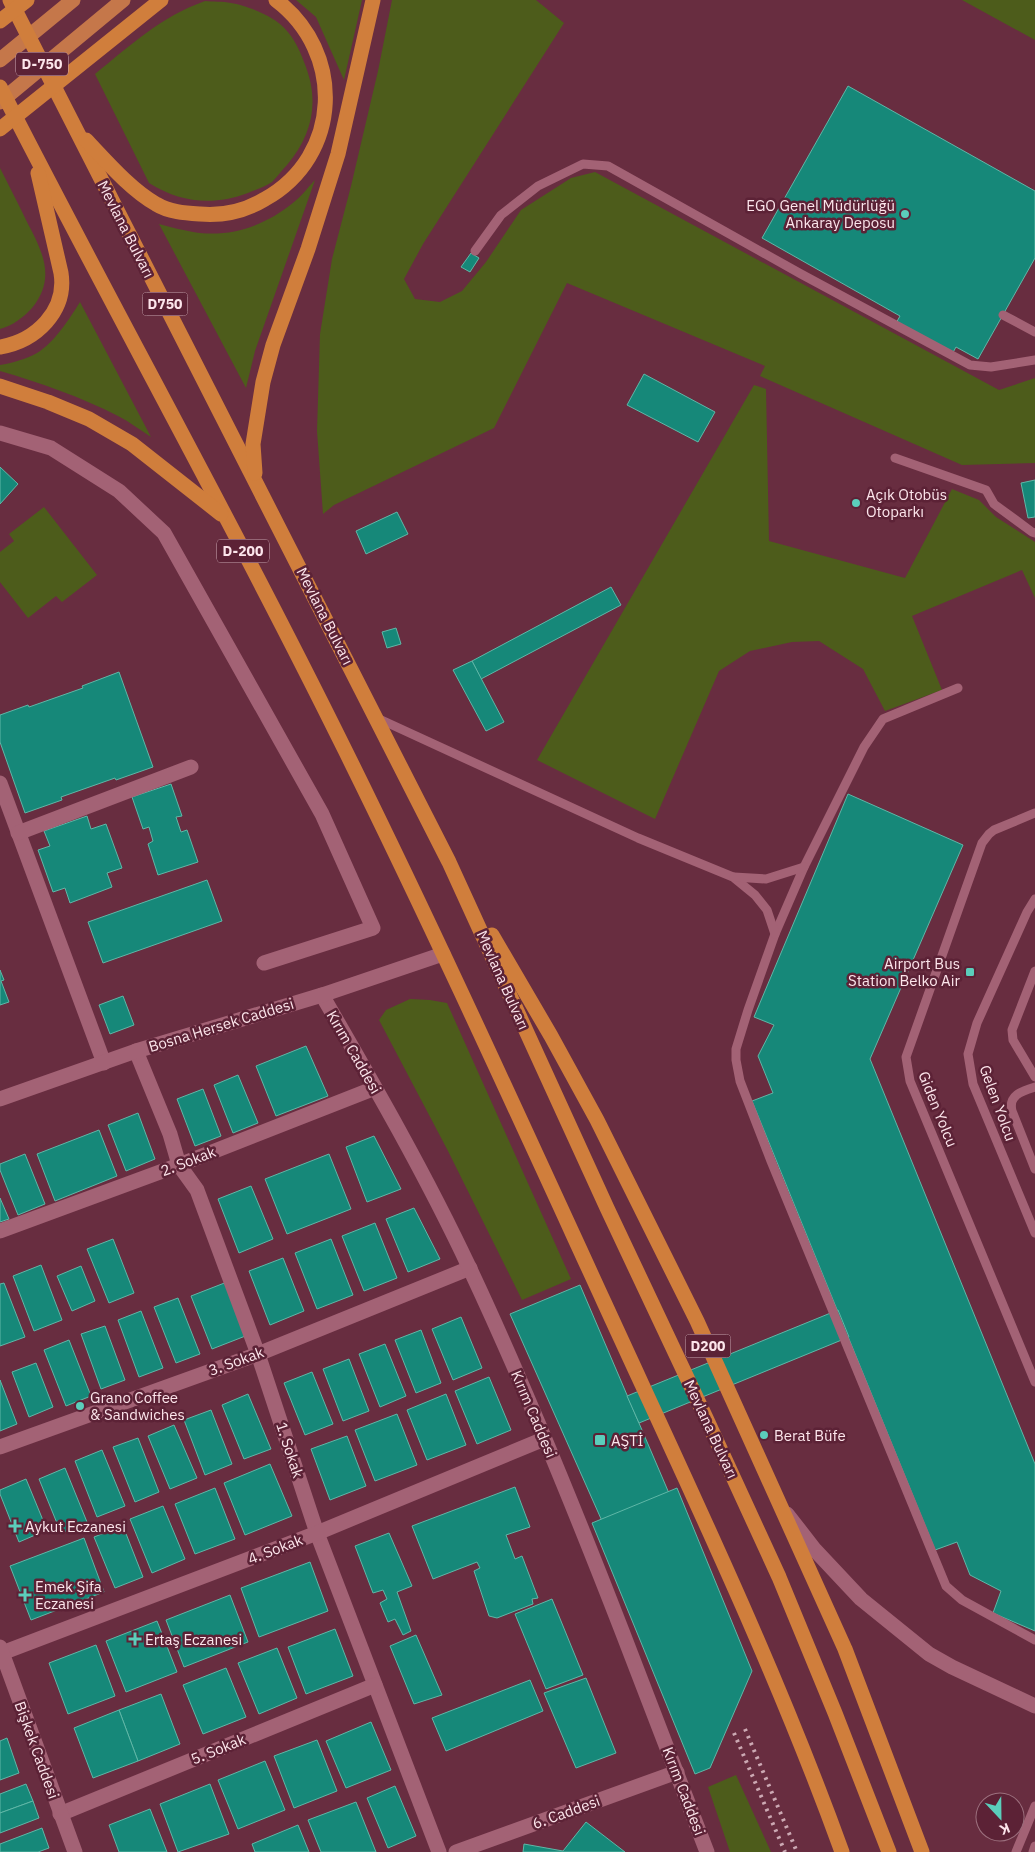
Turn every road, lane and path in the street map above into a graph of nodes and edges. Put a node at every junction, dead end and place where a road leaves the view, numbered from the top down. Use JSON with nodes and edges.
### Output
{"nodes":[{"id":1,"x":10,"y":0,"type":"edge"},
{"id":2,"x":26,"y":0,"type":"edge"},
{"id":3,"x":73,"y":0,"type":"edge"},
{"id":4,"x":123,"y":0,"type":"edge"},
{"id":5,"x":161,"y":0,"type":"edge"},
{"id":6,"x":276,"y":0,"type":"edge"},
{"id":7,"x":373,"y":0,"type":"edge"},
{"id":8,"x":0,"y":22,"type":"edge"},
{"id":9,"x":0,"y":60,"type":"edge"},
{"id":10,"x":0,"y":87,"type":"edge"},
{"id":11,"x":0,"y":102,"type":"edge"},
{"id":12,"x":0,"y":129,"type":"edge"},
{"id":13,"x":74,"y":129,"type":"junction"},
{"id":14,"x":33,"y":152,"type":"junction"},
{"id":15,"x":476,"y":250,"type":"dead end"},
{"id":16,"x":1003,"y":315,"type":"dead end"},
{"id":17,"x":1035,"y":332,"type":"edge"},
{"id":18,"x":0,"y":347,"type":"edge"},
{"id":19,"x":1035,"y":360,"type":"edge"},
{"id":20,"x":0,"y":386,"type":"edge"},
{"id":21,"x":0,"y":433,"type":"edge"},
{"id":22,"x":895,"y":458,"type":"dead end"},
{"id":23,"x":256,"y":480,"type":"junction"},
{"id":24,"x":225,"y":517,"type":"junction"},
{"id":25,"x":1035,"y":533,"type":"edge"},
{"id":26,"x":958,"y":688,"type":"dead end"},
{"id":27,"x":377,"y":718,"type":"junction"},
{"id":28,"x":191,"y":767,"type":"dead end"},
{"id":29,"x":0,"y":783,"type":"edge"},
{"id":30,"x":1035,"y":813,"type":"edge"},
{"id":31,"x":18,"y":834,"type":"junction"},
{"id":32,"x":450,"y":862,"type":"junction"},
{"id":33,"x":804,"y":867,"type":"junction"},
{"id":34,"x":733,"y":877,"type":"junction"},
{"id":35,"x":1035,"y":899,"type":"edge"},
{"id":36,"x":775,"y":934,"type":"junction"},
{"id":37,"x":442,"y":954,"type":"junction"},
{"id":38,"x":264,"y":963,"type":"dead end"},
{"id":39,"x":1035,"y":971,"type":"edge"},
{"id":40,"x":322,"y":995,"type":"junction"},
{"id":41,"x":136,"y":1051,"type":"junction"},
{"id":42,"x":104,"y":1063,"type":"junction"},
{"id":43,"x":1035,"y":1078,"type":"edge"},
{"id":44,"x":1035,"y":1087,"type":"edge"},
{"id":45,"x":375,"y":1088,"type":"junction"},
{"id":46,"x":0,"y":1099,"type":"edge"},
{"id":47,"x":180,"y":1165,"type":"junction"},
{"id":48,"x":1035,"y":1169,"type":"edge"},
{"id":49,"x":0,"y":1231,"type":"edge"},
{"id":50,"x":1035,"y":1234,"type":"edge"},
{"id":51,"x":470,"y":1268,"type":"junction"},
{"id":52,"x":258,"y":1354,"type":"junction"},
{"id":53,"x":1035,"y":1382,"type":"edge"},
{"id":54,"x":544,"y":1439,"type":"junction"},
{"id":55,"x":0,"y":1447,"type":"edge"},
{"id":56,"x":777,"y":1500,"type":"junction"},
{"id":57,"x":317,"y":1533,"type":"junction"},
{"id":58,"x":1035,"y":1640,"type":"edge"},
{"id":59,"x":1,"y":1650,"type":"edge"},
{"id":60,"x":375,"y":1685,"type":"junction"},
{"id":61,"x":1035,"y":1706,"type":"edge"},
{"id":62,"x":677,"y":1772,"type":"junction"},
{"id":63,"x":1035,"y":1806,"type":"edge"},
{"id":64,"x":60,"y":1814,"type":"junction"},
{"id":65,"x":1035,"y":1846,"type":"edge"},
{"id":66,"x":75,"y":1852,"type":"edge"},
{"id":67,"x":439,"y":1852,"type":"edge"},
{"id":68,"x":456,"y":1852,"type":"edge"},
{"id":69,"x":706,"y":1852,"type":"edge"},
{"id":70,"x":842,"y":1852,"type":"edge"},
{"id":71,"x":888,"y":1852,"type":"edge"},
{"id":72,"x":922,"y":1852,"type":"edge"},
{"id":73,"x":1016,"y":1852,"type":"edge"},
{"id":74,"x":1033,"y":1852,"type":"edge"}],
"edges":[{"from":1,"to":13,"type":"highway","number":"D-750"},
{"from":2,"to":8,"type":"highway"},
{"from":3,"to":9,"type":"main road"},
{"from":4,"to":11,"type":"main road"},
{"from":5,"to":12,"type":"highway"},
{"from":6,"to":13,"type":"highway"},
{"from":7,"to":23,"type":"highway","number":"D-200"},
{"from":10,"to":14,"type":"highway","number":"D-200"},
{"from":13,"to":23,"type":"highway","name":"Mevlana Bulvarı","number":"D750"},
{"from":14,"to":18,"type":"highway"},
{"from":14,"to":24,"type":"highway","number":"D-200"},
{"from":15,"to":19,"type":"lane"},
{"from":16,"to":17,"type":"lane"},
{"from":20,"to":24,"type":"highway"},
{"from":21,"to":38,"type":"street"},
{"from":22,"to":25,"type":"lane"},
{"from":23,"to":27,"type":"highway","name":"Mevlana Bulvarı","number":"D-200"},
{"from":24,"to":37,"type":"highway","number":"D-200"},
{"from":26,"to":33,"type":"lane"},
{"from":27,"to":32,"type":"highway","name":"Mevlana Bulvarı","number":"D-200"},
{"from":27,"to":34,"type":"lane"},
{"from":28,"to":31,"type":"street"},
{"from":29,"to":31,"type":"street"},
{"from":30,"to":53,"type":"lane","name":"Giden Yolcu"},
{"from":31,"to":42,"type":"street"},
{"from":32,"to":56,"type":"highway","number":"D200"},
{"from":32,"to":71,"type":"highway","name":"Mevlana Bulvarı"},
{"from":33,"to":34,"type":"lane"},
{"from":33,"to":36,"type":"lane"},
{"from":34,"to":36,"type":"lane"},
{"from":35,"to":50,"type":"lane","name":"Gelen Yolcu"},
{"from":36,"to":58,"type":"lane"},
{"from":37,"to":40,"type":"street","name":"Bosna Hersek Caddesi"},
{"from":37,"to":70,"type":"highway"},
{"from":39,"to":43,"type":"lane"},
{"from":40,"to":41,"type":"street","name":"Bosna Hersek Caddesi"},
{"from":40,"to":45,"type":"street","name":"Kırım Caddesi"},
{"from":41,"to":42,"type":"street","name":"Bosna Hersek Caddesi"},
{"from":41,"to":47,"type":"street","name":"1. Sokak"},
{"from":42,"to":46,"type":"street","name":"Bosna Hersek Caddesi"},
{"from":44,"to":48,"type":"lane"},
{"from":45,"to":47,"type":"street","name":"2. Sokak"},
{"from":45,"to":51,"type":"street","name":"Kırım Caddesi"},
{"from":47,"to":49,"type":"street","name":"2. Sokak"},
{"from":47,"to":52,"type":"street","name":"1. Sokak"},
{"from":51,"to":52,"type":"street","name":"3. Sokak"},
{"from":51,"to":54,"type":"street","name":"Kırım Caddesi"},
{"from":52,"to":55,"type":"street","name":"3. Sokak"},
{"from":52,"to":57,"type":"street","name":"1. Sokak"},
{"from":54,"to":57,"type":"street","name":"4. Sokak"},
{"from":54,"to":62,"type":"street","name":"Kırım Caddesi"},
{"from":56,"to":61,"type":"street"},
{"from":56,"to":72,"type":"highway","number":"D200"},
{"from":57,"to":59,"type":"street","name":"4. Sokak"},
{"from":57,"to":60,"type":"street","name":"1. Sokak"},
{"from":59,"to":64,"type":"street","name":"Bişkek Caddesi"},
{"from":60,"to":64,"type":"street","name":"5. Sokak"},
{"from":60,"to":67,"type":"street","name":"1. Sokak"},
{"from":62,"to":68,"type":"street","name":"6. Caddesi"},
{"from":62,"to":69,"type":"street","name":"Kırım Caddesi"},
{"from":63,"to":73,"type":"lane"},
{"from":64,"to":66,"type":"street","name":"Bişkek Caddesi"},
{"from":65,"to":74,"type":"lane"}]}
